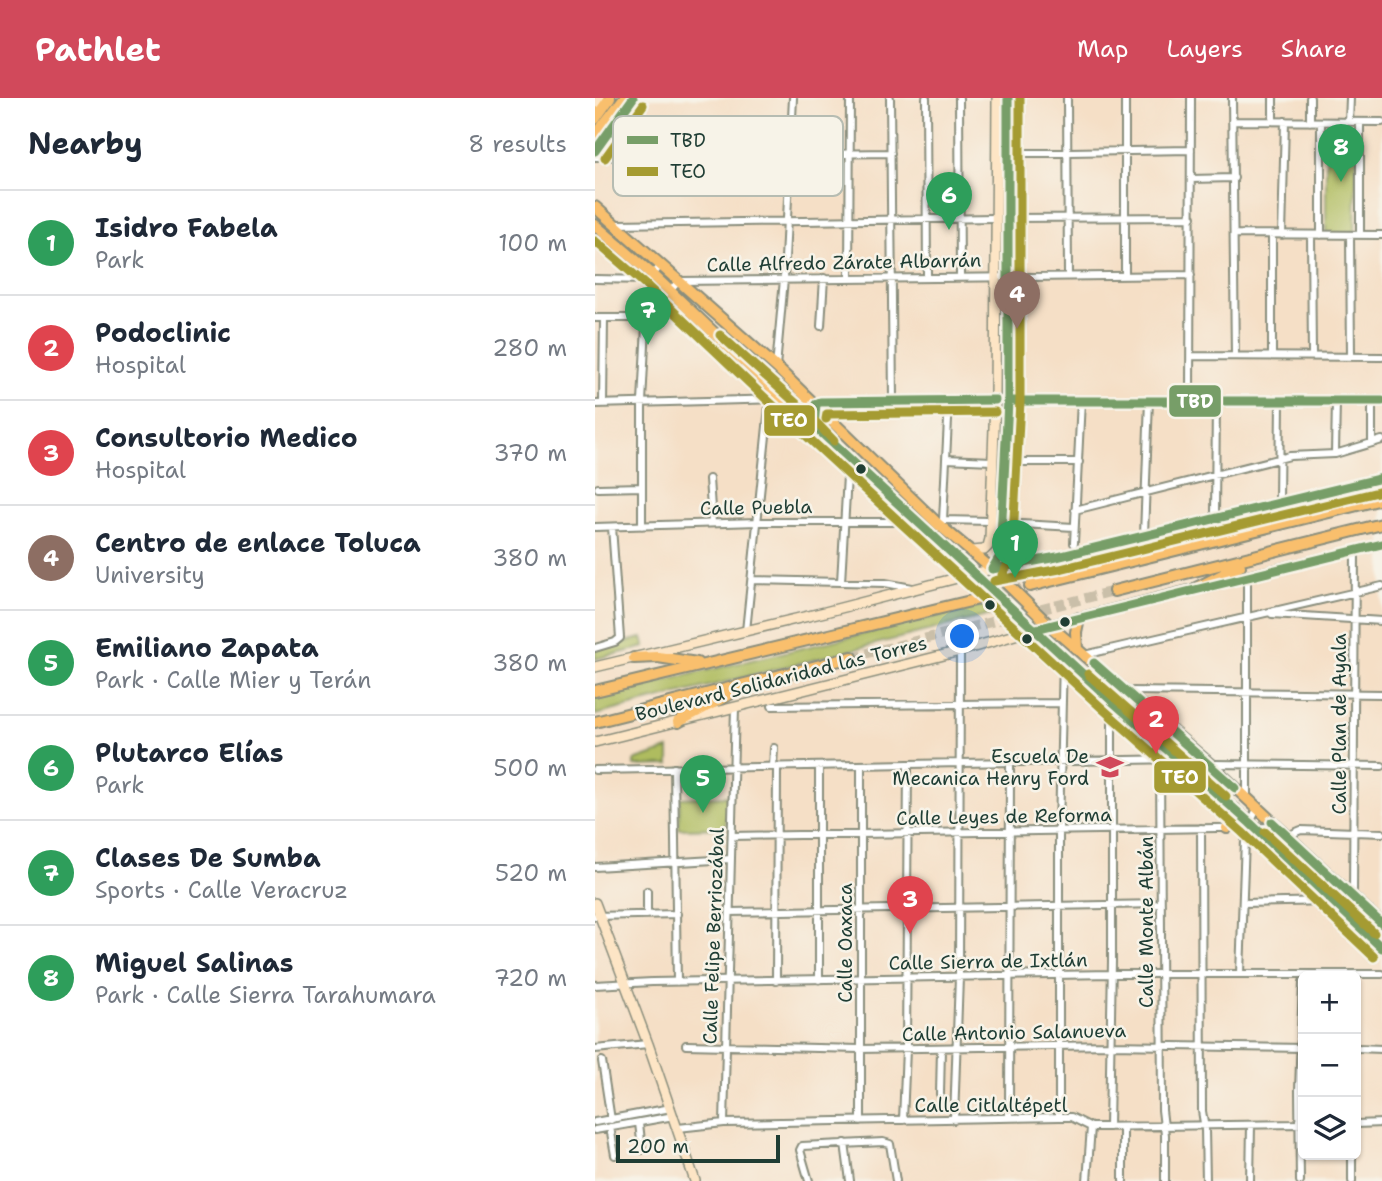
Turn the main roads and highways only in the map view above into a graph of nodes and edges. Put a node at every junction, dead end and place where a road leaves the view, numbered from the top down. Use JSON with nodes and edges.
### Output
{"nodes":[{"id":1,"x":600,"y":98,"type":"edge"},
{"id":2,"x":610,"y":98,"type":"edge"},
{"id":3,"x":624,"y":98,"type":"edge"},
{"id":4,"x":633,"y":98,"type":"edge"},
{"id":5,"x":997,"y":98,"type":"edge"},
{"id":6,"x":1008,"y":98,"type":"edge"},
{"id":7,"x":595,"y":104,"type":"edge"},
{"id":8,"x":620,"y":116,"type":"edge"},
{"id":9,"x":595,"y":118,"type":"edge"},
{"id":10,"x":613,"y":126,"type":"edge"},
{"id":11,"x":595,"y":136,"type":"edge"},
{"id":12,"x":595,"y":151,"type":"edge"},
{"id":13,"x":595,"y":207,"type":"edge"},
{"id":14,"x":595,"y":225,"type":"edge"},
{"id":15,"x":1382,"y":478,"type":"edge"},
{"id":16,"x":1382,"y":499,"type":"edge"},
{"id":17,"x":1294,"y":500,"type":"junction"},
{"id":18,"x":1365,"y":503,"type":"junction"},
{"id":19,"x":1382,"y":524,"type":"edge"},
{"id":20,"x":1382,"y":544,"type":"edge"},
{"id":21,"x":969,"y":551,"type":"junction"},
{"id":22,"x":1266,"y":555,"type":"junction"},
{"id":23,"x":992,"y":569,"type":"junction"},
{"id":24,"x":975,"y":574,"type":"junction"},
{"id":25,"x":1030,"y":586,"type":"tunnel mouth"},
{"id":26,"x":1196,"y":588,"type":"junction"},
{"id":27,"x":1114,"y":591,"type":"tunnel mouth"},
{"id":28,"x":983,"y":598,"type":"tunnel mouth"},
{"id":29,"x":1079,"y":618,"type":"junction"},
{"id":30,"x":1049,"y":625,"type":"junction"},
{"id":31,"x":1036,"y":629,"type":"junction"},
{"id":32,"x":1081,"y":652,"type":"junction"},
{"id":33,"x":852,"y":657,"type":"tunnel mouth"},
{"id":34,"x":634,"y":658,"type":"junction"},
{"id":35,"x":717,"y":662,"type":"junction"},
{"id":36,"x":595,"y":667,"type":"edge"},
{"id":37,"x":763,"y":679,"type":"junction"},
{"id":38,"x":595,"y":691,"type":"edge"},
{"id":39,"x":595,"y":722,"type":"edge"},
{"id":40,"x":678,"y":722,"type":"junction"},
{"id":41,"x":595,"y":743,"type":"edge"},
{"id":42,"x":1235,"y":809,"type":"junction"},
{"id":43,"x":1227,"y":828,"type":"road end"},
{"id":44,"x":1314,"y":885,"type":"junction"},
{"id":45,"x":1314,"y":902,"type":"road end"},
{"id":46,"x":595,"y":903,"type":"edge"},
{"id":47,"x":597,"y":916,"type":"edge"},
{"id":48,"x":1382,"y":924,"type":"edge"},
{"id":49,"x":1382,"y":948,"type":"edge"},
{"id":50,"x":695,"y":1181,"type":"edge"}],
"edges":[{"from":1,"to":7,"type":"main road"},
{"from":2,"to":9,"type":"highway"},
{"from":3,"to":11,"type":"highway"},
{"from":4,"to":8,"type":"main road"},
{"from":5,"to":21,"type":"main road"},
{"from":6,"to":23,"type":"main road"},
{"from":10,"to":12,"type":"main road"},
{"from":13,"to":21,"type":"highway"},
{"from":14,"to":24,"type":"highway"},
{"from":15,"to":17,"type":"main road"},
{"from":16,"to":18,"type":"highway"},
{"from":17,"to":18,"type":"highway"},
{"from":17,"to":23,"type":"main road"},
{"from":18,"to":25,"type":"highway"},
{"from":19,"to":22,"type":"highway"},
{"from":20,"to":26,"type":"main road","name":"Boulevard Solidaridad las Torres"},
{"from":21,"to":23,"type":"highway"},
{"from":22,"to":26,"type":"highway"},
{"from":22,"to":27,"type":"highway"},
{"from":23,"to":24,"type":"main road"},
{"from":23,"to":30,"type":"highway"},
{"from":24,"to":31,"type":"highway"},
{"from":24,"to":34,"type":"main road"},
{"from":26,"to":29,"type":"main road","name":"Boulevard Solidaridad las Torres"},
{"from":28,"to":35,"type":"highway","name":"Boulevard Solidaridad las Torres"},
{"from":29,"to":30,"type":"main road","name":"Boulevard Solidaridad las Torres"},
{"from":29,"to":32,"type":"highway"},
{"from":30,"to":31,"type":"main road","name":"Boulevard Solidaridad las Torres"},
{"from":30,"to":32,"type":"highway"},
{"from":31,"to":40,"type":"main road","name":"Boulevard Solidaridad las Torres"},
{"from":31,"to":42,"type":"highway"},
{"from":32,"to":48,"type":"highway"},
{"from":33,"to":37,"type":"highway","name":"Boulevard Solidaridad las Torres"},
{"from":34,"to":35,"type":"highway"},
{"from":34,"to":36,"type":"main road"},
{"from":35,"to":38,"type":"highway","name":"Boulevard Solidaridad las Torres"},
{"from":37,"to":39,"type":"highway","name":"Boulevard Solidaridad las Torres"},
{"from":37,"to":40,"type":"highway"},
{"from":40,"to":41,"type":"main road","name":"Boulevard Solidaridad las Torres"},
{"from":42,"to":43,"type":"highway"},
{"from":42,"to":44,"type":"highway"},
{"from":44,"to":45,"type":"highway"},
{"from":44,"to":49,"type":"highway"},
{"from":46,"to":47,"type":"main road"},
{"from":47,"to":50,"type":"main road"}]}
